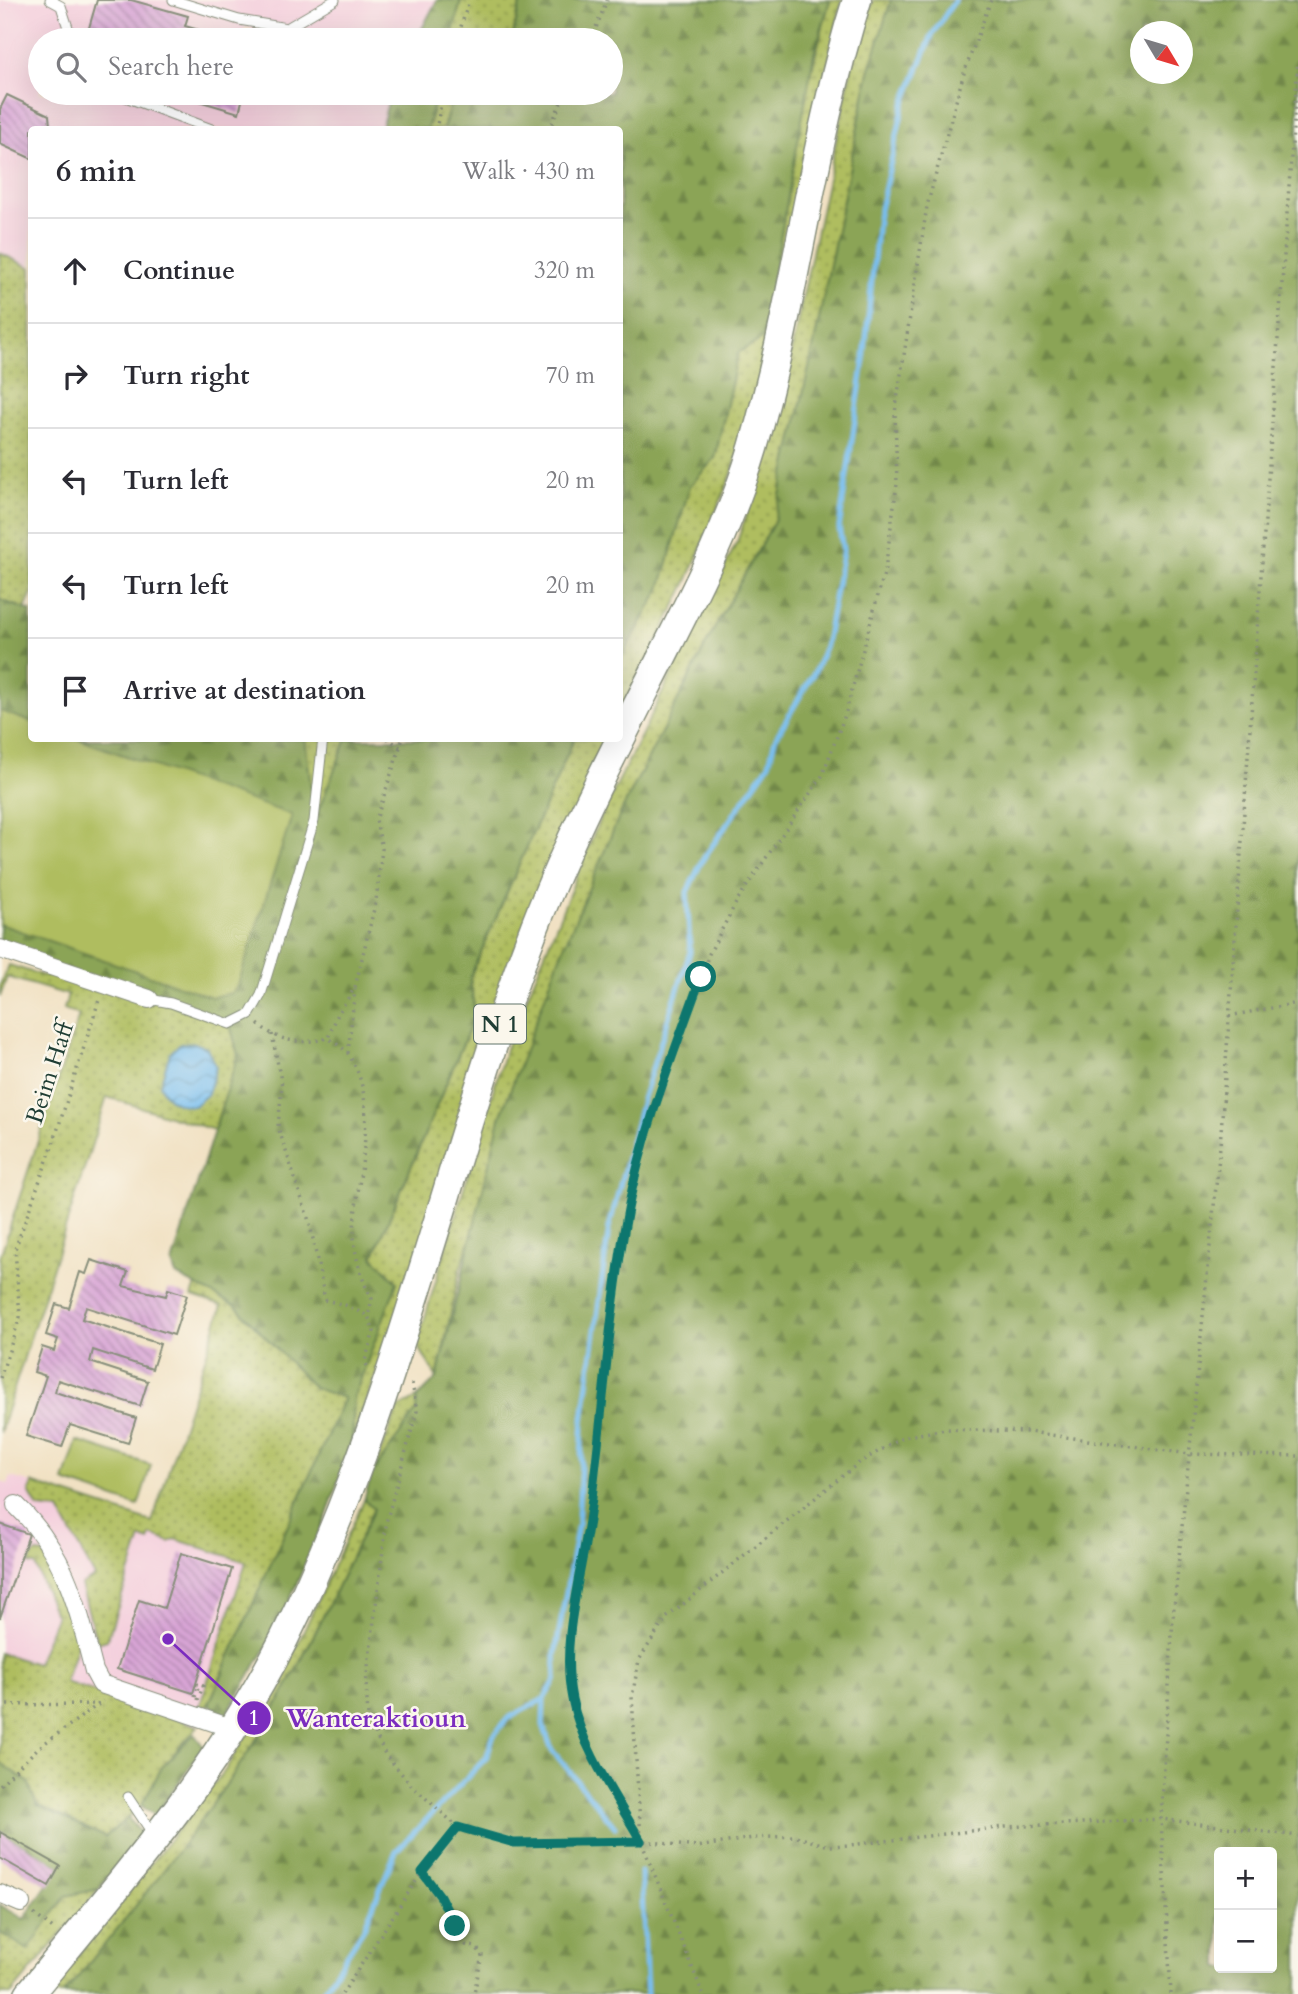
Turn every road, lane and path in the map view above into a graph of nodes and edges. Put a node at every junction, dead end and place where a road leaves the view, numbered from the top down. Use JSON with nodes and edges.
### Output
{"nodes":[{"id":1,"x":50,"y":0,"type":"edge"},
{"id":2,"x":173,"y":0,"type":"edge"},
{"id":3,"x":335,"y":0,"type":"edge"},
{"id":4,"x":468,"y":0,"type":"edge"},
{"id":5,"x":607,"y":0,"type":"edge"},
{"id":6,"x":857,"y":0,"type":"edge"},
{"id":7,"x":991,"y":0,"type":"edge"},
{"id":8,"x":68,"y":28,"type":"edge"},
{"id":9,"x":460,"y":28,"type":"edge"},
{"id":10,"x":596,"y":28,"type":"edge"},
{"id":11,"x":1298,"y":61,"type":"edge"},
{"id":12,"x":147,"y":105,"type":"edge"},
{"id":13,"x":441,"y":105,"type":"edge"},
{"id":14,"x":560,"y":105,"type":"edge"},
{"id":15,"x":203,"y":126,"type":"edge"},
{"id":16,"x":437,"y":126,"type":"edge"},
{"id":17,"x":551,"y":126,"type":"edge"},
{"id":18,"x":623,"y":733,"type":"edge"},
{"id":19,"x":323,"y":742,"type":"edge"},
{"id":20,"x":393,"y":742,"type":"edge"},
{"id":21,"x":402,"y":742,"type":"edge"},
{"id":22,"x":619,"y":742,"type":"edge"},
{"id":23,"x":401,"y":748,"type":"junction"},
{"id":24,"x":1,"y":953,"type":"edge"},
{"id":25,"x":104,"y":984,"type":"junction"},
{"id":26,"x":355,"y":987,"type":"junction"},
{"id":27,"x":149,"y":999,"type":"joint"},
{"id":28,"x":1298,"y":1003,"type":"edge"},
{"id":29,"x":250,"y":1014,"type":"junction"},
{"id":30,"x":1229,"y":1016,"type":"junction"},
{"id":31,"x":272,"y":1034,"type":"junction"},
{"id":32,"x":328,"y":1038,"type":"junction"},
{"id":33,"x":348,"y":1053,"type":"junction"},
{"id":34,"x":368,"y":1316,"type":"junction"},
{"id":35,"x":391,"y":1372,"type":"junction"},
{"id":36,"x":0,"y":1378,"type":"edge"},
{"id":37,"x":1190,"y":1454,"type":"junction"},
{"id":38,"x":1298,"y":1456,"type":"edge"},
{"id":39,"x":16,"y":1505,"type":"dead end"},
{"id":40,"x":199,"y":1685,"type":"dead end"},
{"id":41,"x":115,"y":1689,"type":"junction"},
{"id":42,"x":198,"y":1702,"type":"dead end"},
{"id":43,"x":101,"y":1704,"type":"junction"},
{"id":44,"x":0,"y":1705,"type":"edge"},
{"id":45,"x":234,"y":1729,"type":"junction"},
{"id":46,"x":0,"y":1785,"type":"edge"},
{"id":47,"x":128,"y":1797,"type":"dead end"},
{"id":48,"x":1161,"y":1819,"type":"junction"},
{"id":49,"x":458,"y":1827,"type":"junction"},
{"id":50,"x":1298,"y":1836,"type":"edge"},
{"id":51,"x":157,"y":1840,"type":"junction"},
{"id":52,"x":641,"y":1841,"type":"junction"},
{"id":53,"x":422,"y":1872,"type":"junction"},
{"id":54,"x":0,"y":1894,"type":"edge"},
{"id":55,"x":21,"y":1903,"type":"joint"},
{"id":56,"x":73,"y":1941,"type":"junction"},
{"id":57,"x":29,"y":1994,"type":"edge"},
{"id":58,"x":342,"y":1994,"type":"edge"},
{"id":59,"x":474,"y":1994,"type":"edge"},
{"id":60,"x":703,"y":1994,"type":"edge"},
{"id":61,"x":1171,"y":1994,"type":"edge"}],
"edges":[{"from":1,"to":8,"type":"lane"},
{"from":2,"to":3,"type":"lane"},
{"from":4,"to":9,"type":"path"},
{"from":5,"to":10,"type":"path"},
{"from":6,"to":18,"type":"main road","number":"N 1"},
{"from":7,"to":52,"type":"path"},
{"from":11,"to":30,"type":"path"},
{"from":12,"to":15,"type":"lane"},
{"from":13,"to":16,"type":"path"},
{"from":14,"to":17,"type":"path"},
{"from":19,"to":29,"type":"lane"},
{"from":20,"to":23,"type":"path"},
{"from":21,"to":23,"type":"path"},
{"from":22,"to":35,"type":"main road","number":"N 1"},
{"from":23,"to":26,"type":"path"},
{"from":24,"to":25,"type":"street"},
{"from":25,"to":27,"type":"street"},
{"from":25,"to":36,"type":"path","name":"Beim Haff"},
{"from":26,"to":32,"type":"path"},
{"from":26,"to":33,"type":"path"},
{"from":27,"to":29,"type":"lane"},
{"from":28,"to":30,"type":"path"},
{"from":29,"to":31,"type":"path"},
{"from":30,"to":37,"type":"path"},
{"from":31,"to":32,"type":"path"},
{"from":31,"to":34,"type":"path"},
{"from":32,"to":33,"type":"path"},
{"from":33,"to":34,"type":"path"},
{"from":34,"to":35,"type":"path"},
{"from":35,"to":45,"type":"main road","number":"N 1"},
{"from":35,"to":49,"type":"path"},
{"from":37,"to":38,"type":"path"},
{"from":37,"to":48,"type":"path"},
{"from":37,"to":52,"type":"path"},
{"from":39,"to":41,"type":"street"},
{"from":40,"to":42,"type":"path"},
{"from":41,"to":43,"type":"path"},
{"from":41,"to":45,"type":"street"},
{"from":43,"to":44,"type":"path"},
{"from":43,"to":46,"type":"path"},
{"from":45,"to":51,"type":"main road","number":"N 1"},
{"from":47,"to":51,"type":"lane"},
{"from":48,"to":50,"type":"path"},
{"from":48,"to":52,"type":"path"},
{"from":48,"to":61,"type":"path"},
{"from":49,"to":52,"type":"path"},
{"from":49,"to":53,"type":"path"},
{"from":51,"to":56,"type":"main road","number":"N 1"},
{"from":52,"to":60,"type":"path"},
{"from":53,"to":58,"type":"path"},
{"from":53,"to":59,"type":"path"},
{"from":54,"to":55,"type":"street"},
{"from":55,"to":56,"type":"path"},
{"from":56,"to":57,"type":"main road","number":"N 1"}]}
